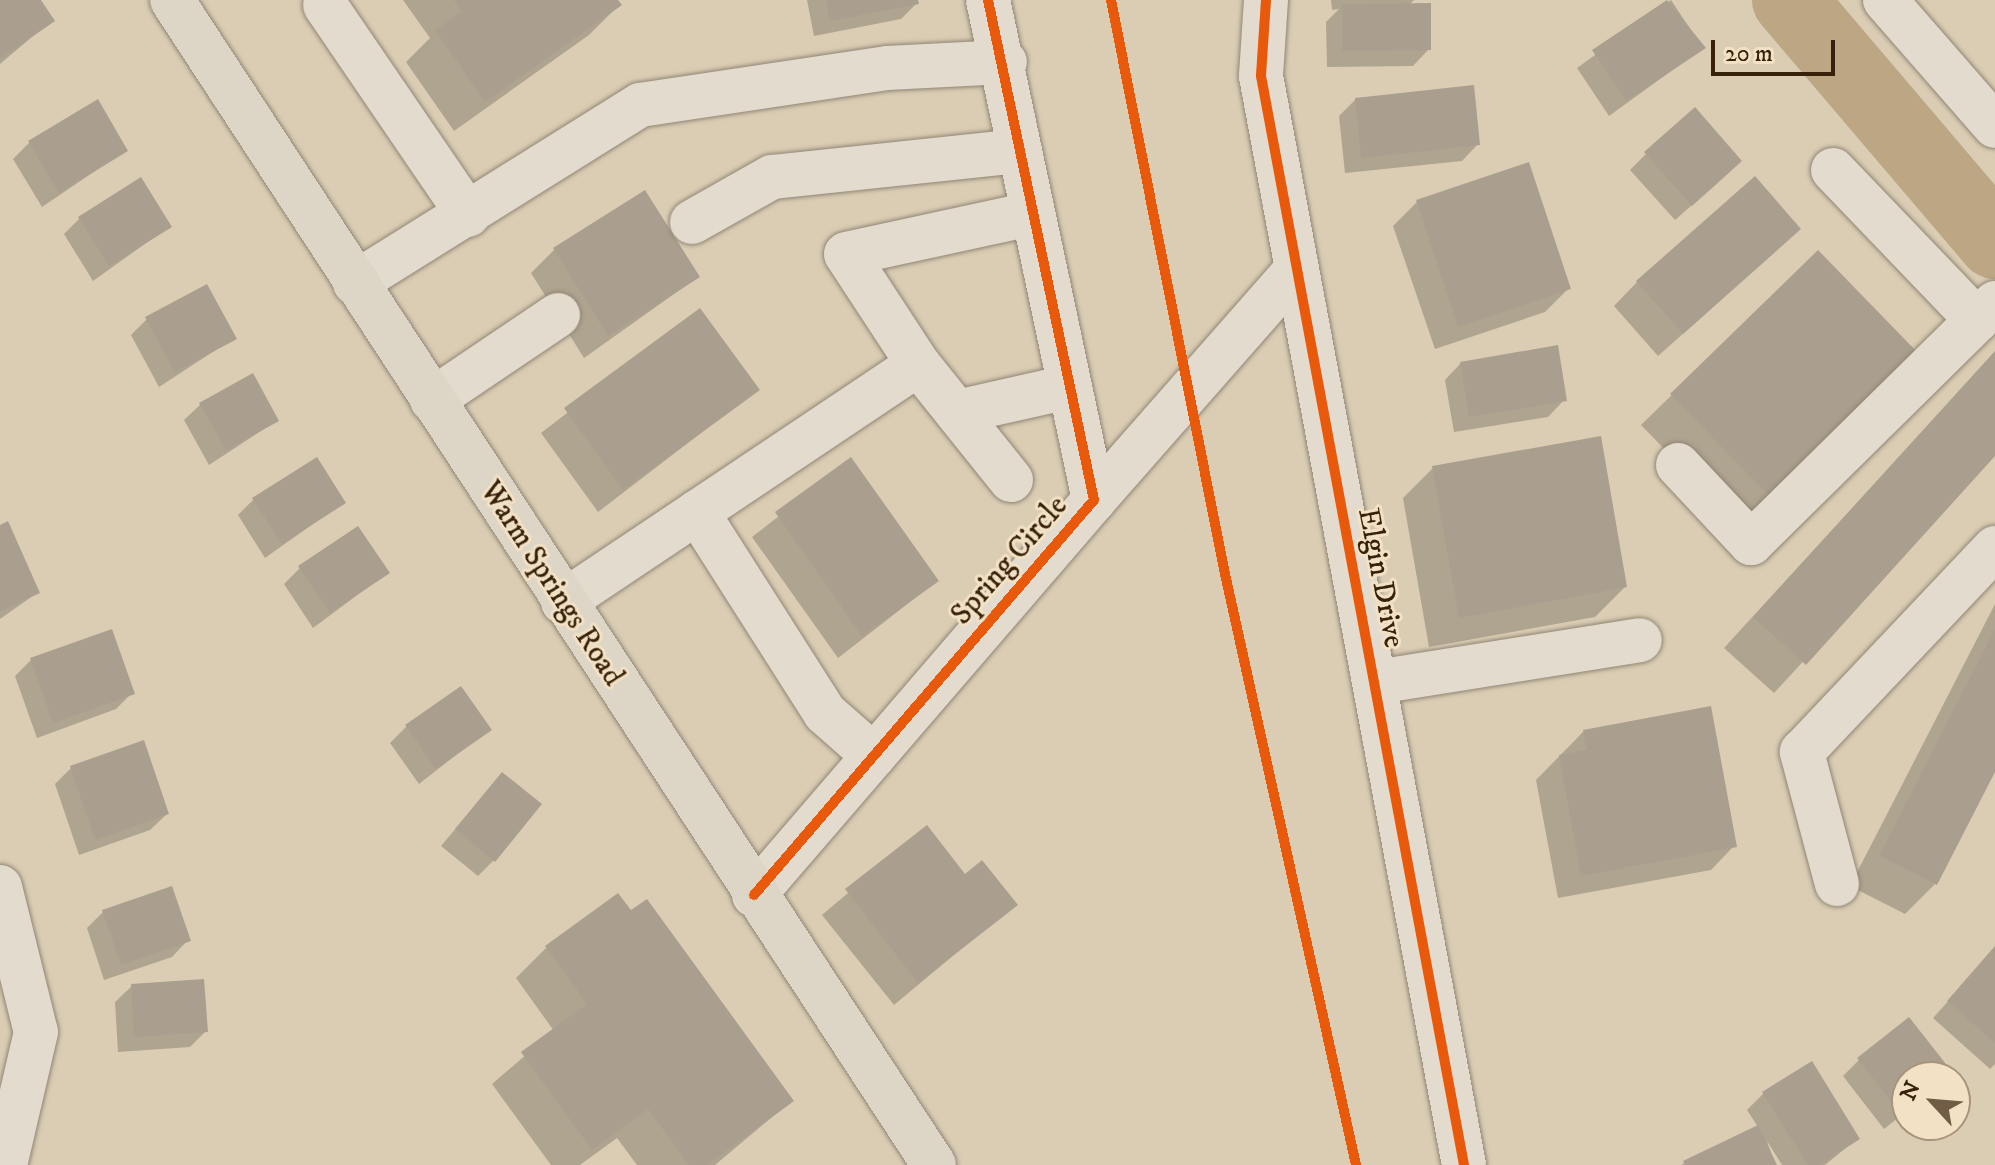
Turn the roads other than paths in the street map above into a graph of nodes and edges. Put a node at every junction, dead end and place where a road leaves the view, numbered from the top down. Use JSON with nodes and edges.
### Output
{"nodes":[{"id":1,"x":172,"y":0,"type":"edge"},
{"id":2,"x":988,"y":0,"type":"edge"},
{"id":3,"x":1266,"y":0,"type":"edge"},
{"id":4,"x":1885,"y":0,"type":"edge"},
{"id":5,"x":325,"y":5,"type":"dead end"},
{"id":6,"x":1005,"y":62,"type":"junction"},
{"id":7,"x":1995,"y":126,"type":"edge"},
{"id":8,"x":1020,"y":151,"type":"junction"},
{"id":9,"x":1833,"y":170,"type":"dead end"},
{"id":10,"x":1031,"y":214,"type":"junction"},
{"id":11,"x":468,"y":215,"type":"junction"},
{"id":12,"x":692,"y":222,"type":"dead end"},
{"id":13,"x":1296,"y":270,"type":"junction"},
{"id":14,"x":355,"y":283,"type":"junction"},
{"id":15,"x":1986,"y":312,"type":"edge"},
{"id":16,"x":558,"y":315,"type":"dead end"},
{"id":17,"x":918,"y":364,"type":"junction"},
{"id":18,"x":1068,"y":387,"type":"junction"},
{"id":19,"x":432,"y":400,"type":"junction"},
{"id":20,"x":957,"y":412,"type":"junction"},
{"id":21,"x":1678,"y":465,"type":"dead end"},
{"id":22,"x":1011,"y":480,"type":"dead end"},
{"id":23,"x":1094,"y":500,"type":"junction"},
{"id":24,"x":697,"y":512,"type":"junction"},
{"id":25,"x":1995,"y":548,"type":"edge"},
{"id":26,"x":563,"y":602,"type":"junction"},
{"id":27,"x":1640,"y":640,"type":"dead end"},
{"id":28,"x":1376,"y":682,"type":"junction"},
{"id":29,"x":874,"y":756,"type":"junction"},
{"id":30,"x":1837,"y":884,"type":"dead end"},
{"id":31,"x":0,"y":887,"type":"edge"},
{"id":32,"x":754,"y":895,"type":"junction"},
{"id":33,"x":5,"y":1165,"type":"edge"},
{"id":34,"x":934,"y":1165,"type":"edge"},
{"id":35,"x":1464,"y":1165,"type":"edge"}],
"edges":[{"from":1,"to":14,"type":"main road","name":"Warm Springs Road"},
{"from":2,"to":6,"type":"street","name":"Spring Circle"},
{"from":3,"to":13,"type":"street","name":"Elgin Drive"},
{"from":4,"to":7,"type":"street"},
{"from":5,"to":11,"type":"street"},
{"from":6,"to":8,"type":"street","name":"Spring Circle"},
{"from":6,"to":11,"type":"street"},
{"from":8,"to":10,"type":"street","name":"Spring Circle"},
{"from":8,"to":12,"type":"street"},
{"from":9,"to":15,"type":"street"},
{"from":10,"to":17,"type":"street"},
{"from":10,"to":18,"type":"street","name":"Spring Circle"},
{"from":11,"to":14,"type":"street"},
{"from":13,"to":23,"type":"street"},
{"from":13,"to":28,"type":"street","name":"Elgin Drive"},
{"from":14,"to":19,"type":"main road","name":"Warm Springs Road"},
{"from":15,"to":21,"type":"street"},
{"from":16,"to":19,"type":"street"},
{"from":17,"to":20,"type":"street"},
{"from":17,"to":24,"type":"street"},
{"from":18,"to":20,"type":"street"},
{"from":18,"to":23,"type":"street","name":"Spring Circle"},
{"from":19,"to":26,"type":"main road","name":"Warm Springs Road"},
{"from":20,"to":22,"type":"street"},
{"from":23,"to":29,"type":"street","name":"Spring Circle"},
{"from":24,"to":26,"type":"street"},
{"from":24,"to":29,"type":"street"},
{"from":25,"to":30,"type":"street"},
{"from":26,"to":32,"type":"main road","name":"Warm Springs Road"},
{"from":27,"to":28,"type":"street"},
{"from":28,"to":35,"type":"street","name":"Elgin Drive"},
{"from":29,"to":32,"type":"street","name":"Spring Circle"},
{"from":31,"to":33,"type":"street"},
{"from":32,"to":34,"type":"main road","name":"Warm Springs Road"}]}
